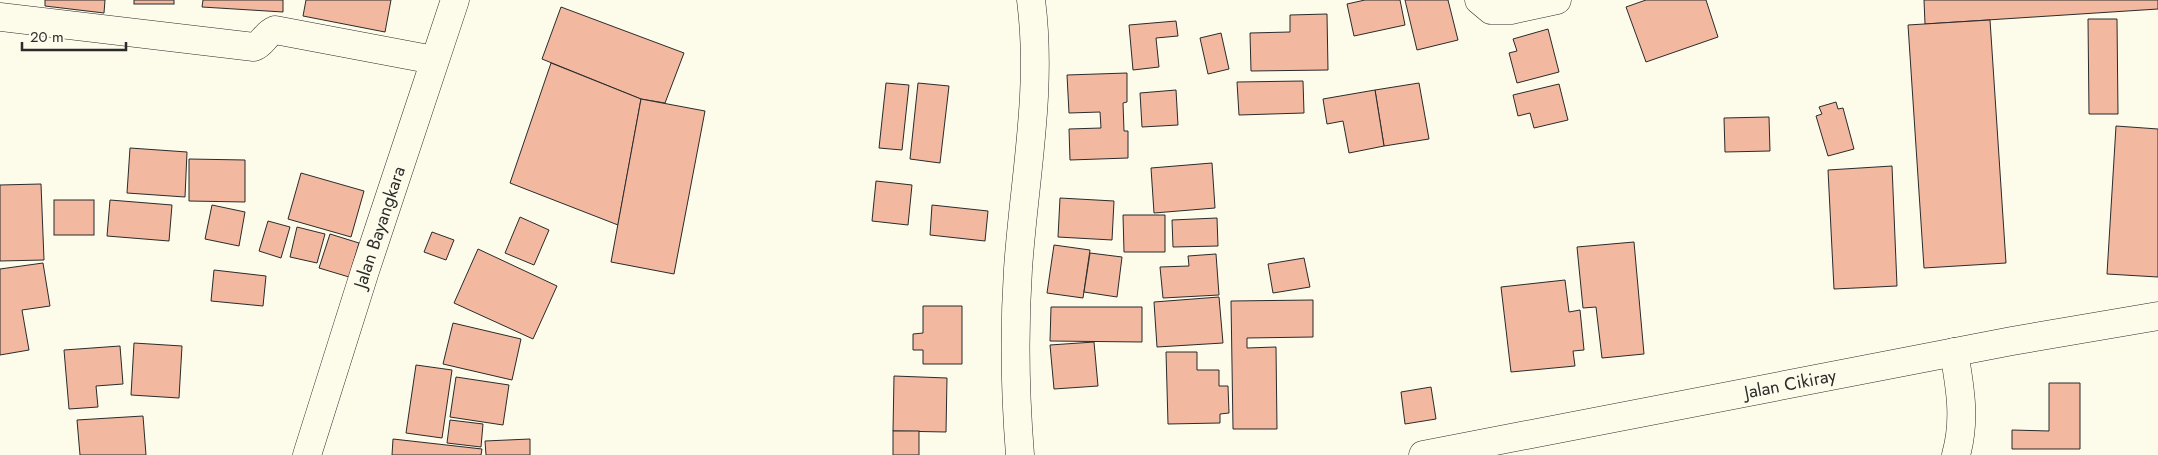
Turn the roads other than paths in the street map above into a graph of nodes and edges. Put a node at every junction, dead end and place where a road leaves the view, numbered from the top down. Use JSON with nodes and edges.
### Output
{"nodes":[{"id":1,"x":455,"y":0,"type":"edge"},
{"id":2,"x":1031,"y":0,"type":"edge"},
{"id":3,"x":1479,"y":0,"type":"edge"},
{"id":4,"x":1557,"y":0,"type":"edge"},
{"id":5,"x":0,"y":17,"type":"edge"},
{"id":6,"x":434,"y":60,"type":"junction"},
{"id":7,"x":2158,"y":316,"type":"edge"},
{"id":8,"x":1954,"y":352,"type":"junction"},
{"id":9,"x":307,"y":455,"type":"edge"},
{"id":10,"x":1020,"y":455,"type":"edge"},
{"id":11,"x":1423,"y":455,"type":"edge"},
{"id":12,"x":1956,"y":455,"type":"edge"}],
"edges":[{"from":1,"to":6,"type":"main road","name":"Jalan Bayangkara"},
{"from":2,"to":10,"type":"main road"},
{"from":3,"to":4,"type":"main road"},
{"from":5,"to":6,"type":"main road"},
{"from":6,"to":9,"type":"main road","name":"Jalan Bayangkara"},
{"from":7,"to":8,"type":"main road","name":"Jalan Cikiray"},
{"from":8,"to":11,"type":"main road","name":"Jalan Cikiray"},
{"from":8,"to":12,"type":"main road"}]}
